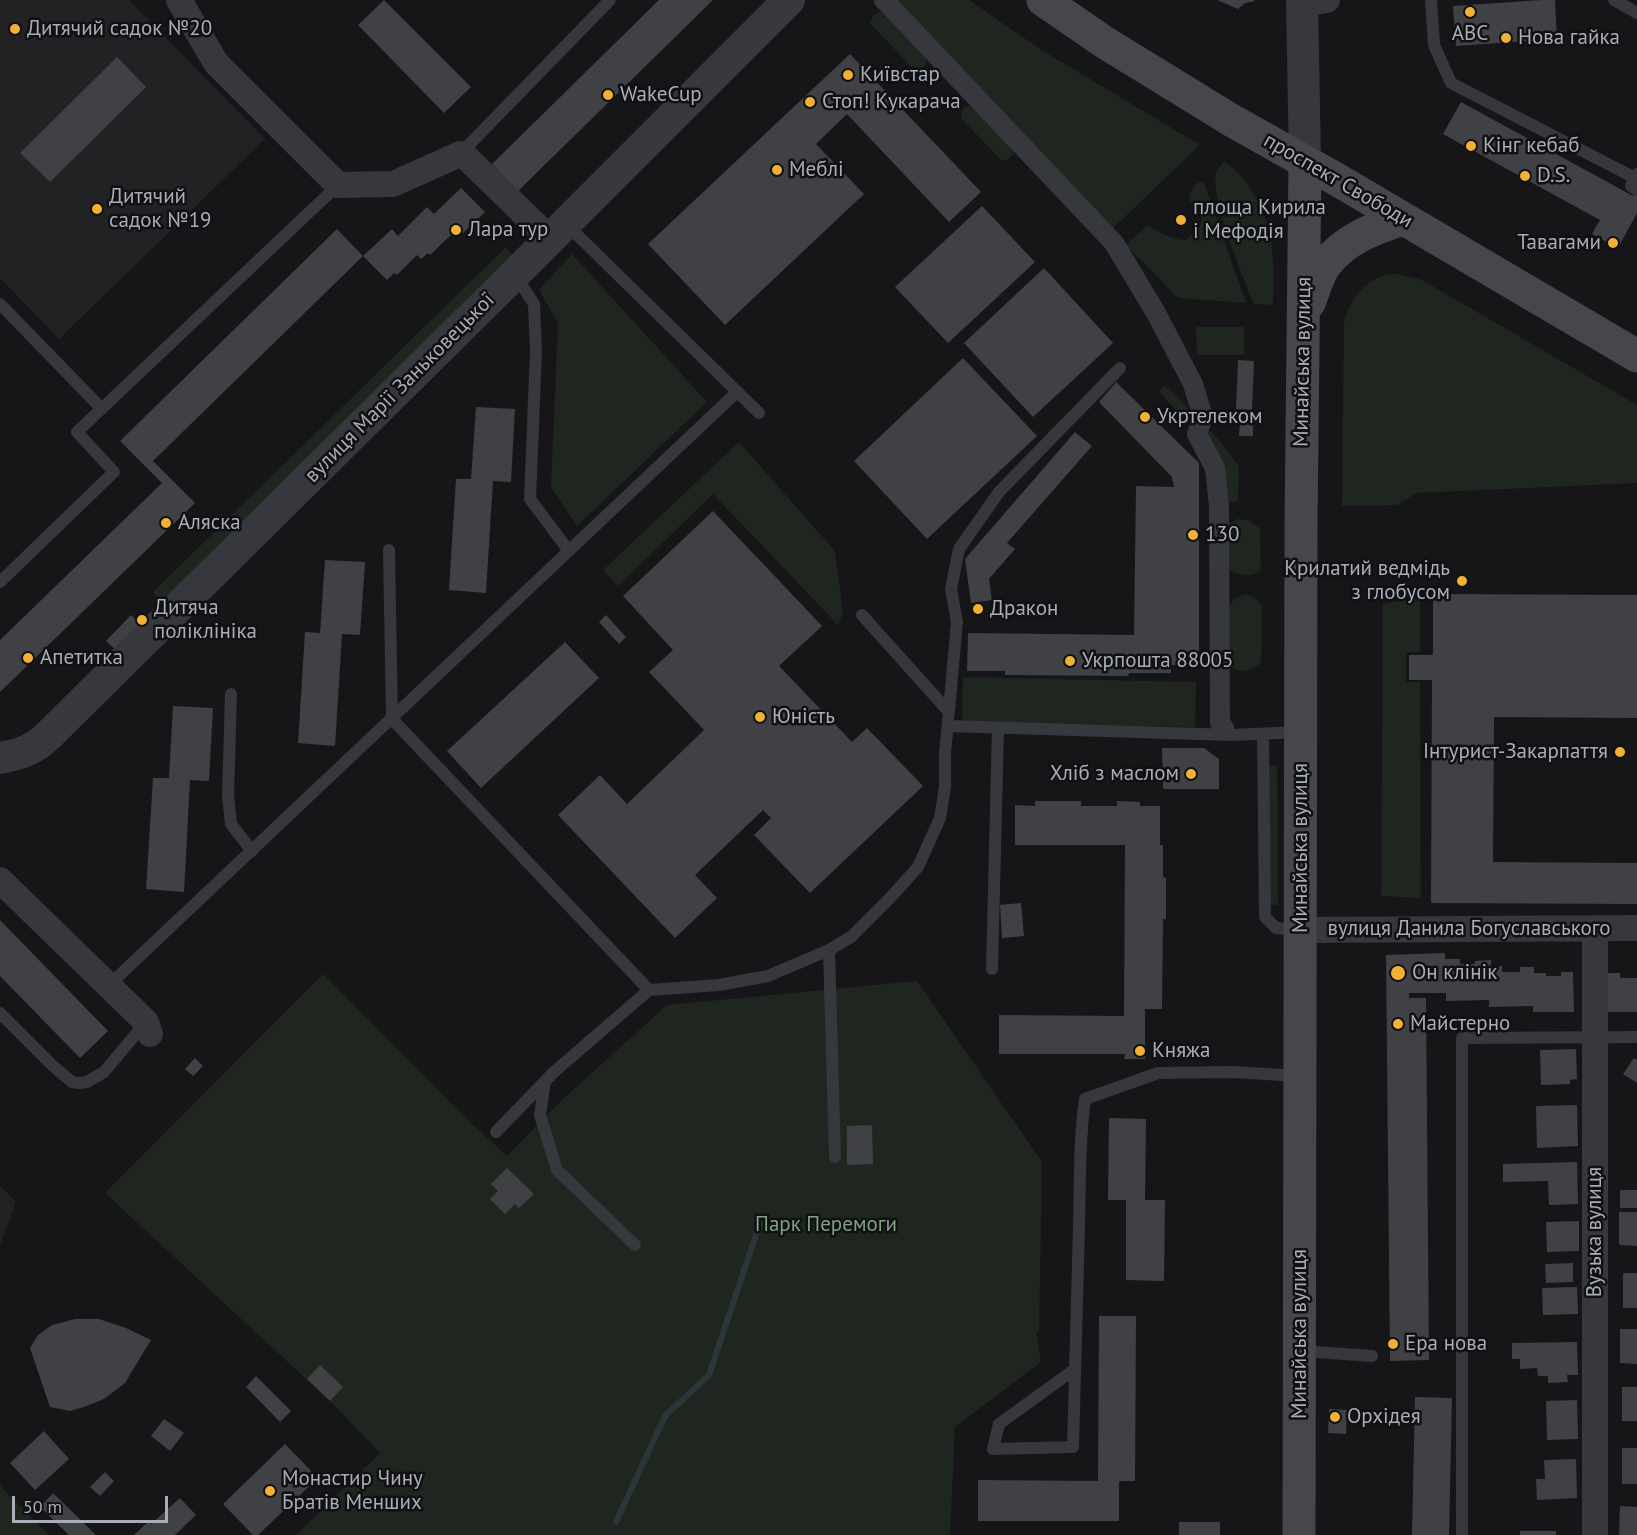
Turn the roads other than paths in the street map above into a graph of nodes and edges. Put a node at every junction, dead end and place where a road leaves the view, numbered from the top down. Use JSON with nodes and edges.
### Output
{"nodes":[{"id":1,"x":179,"y":0,"type":"edge"},
{"id":2,"x":610,"y":0,"type":"edge"},
{"id":3,"x":789,"y":0,"type":"edge"},
{"id":4,"x":884,"y":0,"type":"edge"},
{"id":5,"x":1043,"y":0,"type":"edge"},
{"id":6,"x":1431,"y":0,"type":"edge"},
{"id":7,"x":1614,"y":0,"type":"edge"},
{"id":8,"x":1310,"y":1,"type":"edge"},
{"id":9,"x":1637,"y":13,"type":"edge"},
{"id":10,"x":460,"y":154,"type":"junction"},
{"id":11,"x":1305,"y":162,"type":"junction"},
{"id":12,"x":1636,"y":181,"type":"edge"},
{"id":13,"x":338,"y":185,"type":"junction"},
{"id":14,"x":1402,"y":219,"type":"junction"},
{"id":15,"x":558,"y":231,"type":"junction"},
{"id":16,"x":515,"y":274,"type":"junction"},
{"id":17,"x":0,"y":304,"type":"edge"},
{"id":18,"x":1303,"y":318,"type":"junction"},
{"id":19,"x":1637,"y":356,"type":"edge"},
{"id":20,"x":1120,"y":368,"type":"dead end"},
{"id":21,"x":738,"y":392,"type":"junction"},
{"id":22,"x":102,"y":409,"type":"junction"},
{"id":23,"x":759,"y":413,"type":"dead end"},
{"id":24,"x":388,"y":550,"type":"dead end"},
{"id":25,"x":569,"y":551,"type":"junction"},
{"id":26,"x":0,"y":582,"type":"edge"},
{"id":27,"x":862,"y":615,"type":"dead end"},
{"id":28,"x":231,"y":694,"type":"dead end"},
{"id":29,"x":949,"y":712,"type":"junction"},
{"id":30,"x":392,"y":719,"type":"junction"},
{"id":31,"x":948,"y":726,"type":"junction"},
{"id":32,"x":998,"y":728,"type":"junction"},
{"id":33,"x":1224,"y":728,"type":"dead end"},
{"id":34,"x":1301,"y":732,"type":"junction"},
{"id":35,"x":1263,"y":734,"type":"junction"},
{"id":36,"x":0,"y":758,"type":"edge"},
{"id":37,"x":252,"y":851,"type":"junction"},
{"id":38,"x":0,"y":880,"type":"edge"},
{"id":39,"x":1595,"y":928,"type":"junction"},
{"id":40,"x":1637,"y":928,"type":"edge"},
{"id":41,"x":1301,"y":930,"type":"junction"},
{"id":42,"x":829,"y":950,"type":"junction"},
{"id":43,"x":992,"y":969,"type":"dead end"},
{"id":44,"x":108,"y":986,"type":"junction"},
{"id":45,"x":649,"y":990,"type":"junction"},
{"id":46,"x":0,"y":1013,"type":"edge"},
{"id":47,"x":148,"y":1028,"type":"joint"},
{"id":48,"x":1595,"y":1037,"type":"junction"},
{"id":49,"x":1637,"y":1037,"type":"edge"},
{"id":50,"x":1300,"y":1076,"type":"junction"},
{"id":51,"x":545,"y":1081,"type":"junction"},
{"id":52,"x":496,"y":1132,"type":"dead end"},
{"id":53,"x":835,"y":1157,"type":"dead end"},
{"id":54,"x":635,"y":1245,"type":"dead end"},
{"id":55,"x":1300,"y":1351,"type":"junction"},
{"id":56,"x":1372,"y":1356,"type":"dead end"},
{"id":57,"x":1075,"y":1369,"type":"junction"},
{"id":58,"x":1299,"y":1535,"type":"edge"},
{"id":59,"x":1462,"y":1535,"type":"edge"},
{"id":60,"x":1595,"y":1535,"type":"edge"}],
"edges":[{"from":1,"to":13,"type":"street"},
{"from":2,"to":10,"type":"lane"},
{"from":3,"to":15,"type":"street","name":"вулиця Марії Заньковецької"},
{"from":4,"to":33,"type":"street"},
{"from":5,"to":11,"type":"main road","name":"проспект Свободи"},
{"from":6,"to":12,"type":"lane"},
{"from":7,"to":9,"type":"lane"},
{"from":8,"to":11,"type":"street"},
{"from":10,"to":13,"type":"street"},
{"from":10,"to":15,"type":"street"},
{"from":11,"to":14,"type":"main road","name":"проспект Свободи"},
{"from":11,"to":18,"type":"main road","name":"Минайська вулиця"},
{"from":13,"to":22,"type":"lane"},
{"from":14,"to":18,"type":"main road"},
{"from":14,"to":19,"type":"main road","name":"проспект Свободи"},
{"from":15,"to":16,"type":"street","name":"вулиця Марії Заньковецької"},
{"from":15,"to":21,"type":"lane"},
{"from":16,"to":25,"type":"lane"},
{"from":16,"to":36,"type":"street","name":"вулиця Марії Заньковецької"},
{"from":17,"to":22,"type":"lane"},
{"from":18,"to":34,"type":"main road","name":"Минайська вулиця"},
{"from":20,"to":29,"type":"lane"},
{"from":21,"to":23,"type":"lane"},
{"from":21,"to":25,"type":"lane"},
{"from":22,"to":26,"type":"lane"},
{"from":24,"to":30,"type":"lane"},
{"from":25,"to":30,"type":"lane"},
{"from":27,"to":29,"type":"lane"},
{"from":28,"to":37,"type":"lane"},
{"from":29,"to":31,"type":"lane"},
{"from":30,"to":37,"type":"lane"},
{"from":30,"to":45,"type":"lane"},
{"from":31,"to":32,"type":"lane"},
{"from":31,"to":42,"type":"lane"},
{"from":32,"to":35,"type":"lane"},
{"from":32,"to":43,"type":"lane"},
{"from":34,"to":35,"type":"lane"},
{"from":34,"to":41,"type":"main road","name":"Минайська вулиця"},
{"from":35,"to":41,"type":"lane"},
{"from":37,"to":44,"type":"lane"},
{"from":38,"to":44,"type":"street"},
{"from":39,"to":40,"type":"street","name":"вулиця Данила Богуславського"},
{"from":39,"to":41,"type":"street","name":"вулиця Данила Богуславського"},
{"from":39,"to":48,"type":"street","name":"Вузька вулиця"},
{"from":41,"to":50,"type":"main road","name":"Минайська вулиця"},
{"from":42,"to":45,"type":"lane"},
{"from":42,"to":53,"type":"lane"},
{"from":44,"to":47,"type":"street"},
{"from":45,"to":51,"type":"lane"},
{"from":46,"to":47,"type":"lane"},
{"from":48,"to":49,"type":"lane"},
{"from":48,"to":59,"type":"lane"},
{"from":48,"to":60,"type":"street","name":"Вузька вулиця"},
{"from":50,"to":55,"type":"main road","name":"Минайська вулиця"},
{"from":50,"to":57,"type":"lane"},
{"from":51,"to":52,"type":"lane"},
{"from":51,"to":54,"type":"lane"},
{"from":55,"to":56,"type":"lane"},
{"from":55,"to":58,"type":"main road","name":"Минайська вулиця"},
{"from":57,"to":57,"type":"lane"}]}
